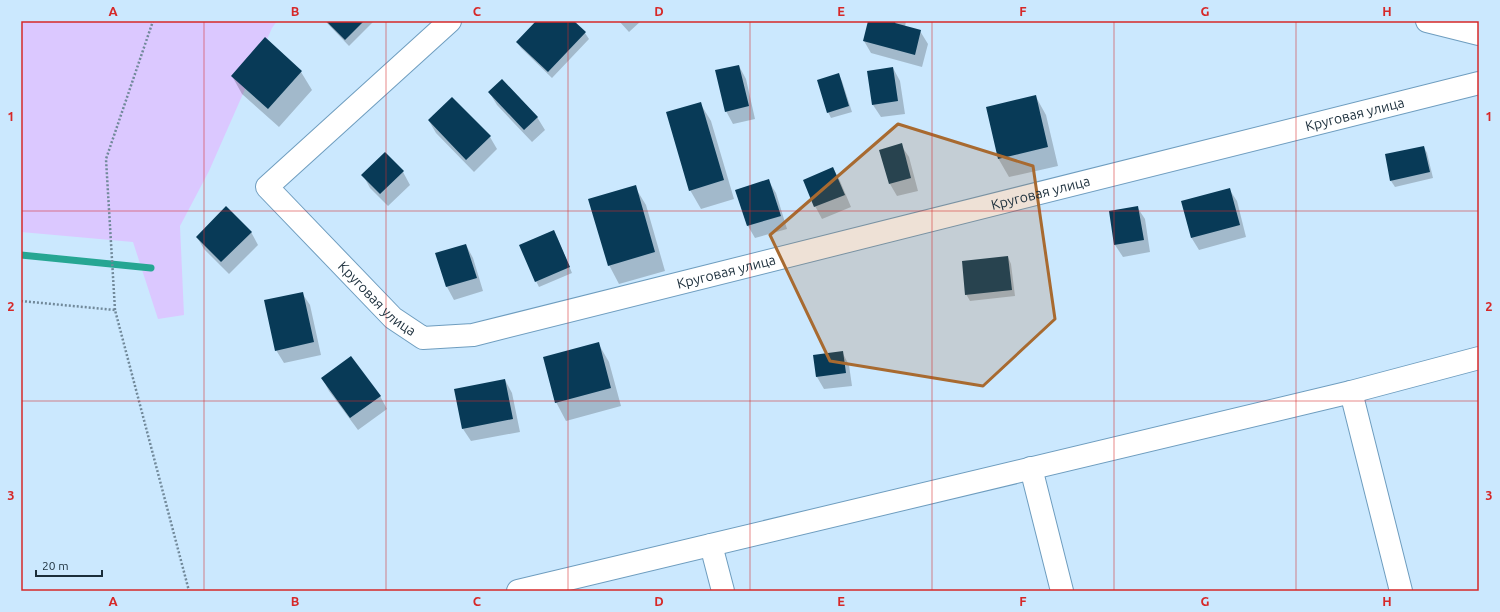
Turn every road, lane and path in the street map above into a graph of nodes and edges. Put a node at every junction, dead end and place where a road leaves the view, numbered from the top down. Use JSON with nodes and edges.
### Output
{"nodes":[{"id":1,"x":152,"y":21,"type":"edge"},
{"id":2,"x":450,"y":21,"type":"edge"},
{"id":3,"x":1427,"y":21,"type":"edge"},
{"id":4,"x":1479,"y":34,"type":"edge"},
{"id":5,"x":1479,"y":83,"type":"edge"},
{"id":6,"x":21,"y":301,"type":"edge"},
{"id":7,"x":115,"y":310,"type":"junction"},
{"id":8,"x":1479,"y":358,"type":"edge"},
{"id":9,"x":1351,"y":392,"type":"junction"},
{"id":10,"x":1031,"y":468,"type":"junction"},
{"id":11,"x":711,"y":545,"type":"junction"},
{"id":12,"x":189,"y":591,"type":"edge"},
{"id":13,"x":518,"y":591,"type":"edge"},
{"id":14,"x":722,"y":591,"type":"edge"},
{"id":15,"x":1062,"y":591,"type":"edge"},
{"id":16,"x":1401,"y":591,"type":"edge"}],
"edges":[{"from":1,"to":7,"type":"path"},
{"from":2,"to":5,"type":"street","name":"Круговая улица"},
{"from":3,"to":4,"type":"street"},
{"from":6,"to":7,"type":"path"},
{"from":7,"to":12,"type":"path"},
{"from":8,"to":9,"type":"street"},
{"from":9,"to":10,"type":"street"},
{"from":9,"to":16,"type":"street"},
{"from":10,"to":11,"type":"street"},
{"from":10,"to":15,"type":"street"},
{"from":11,"to":13,"type":"street"},
{"from":11,"to":14,"type":"street"}]}
